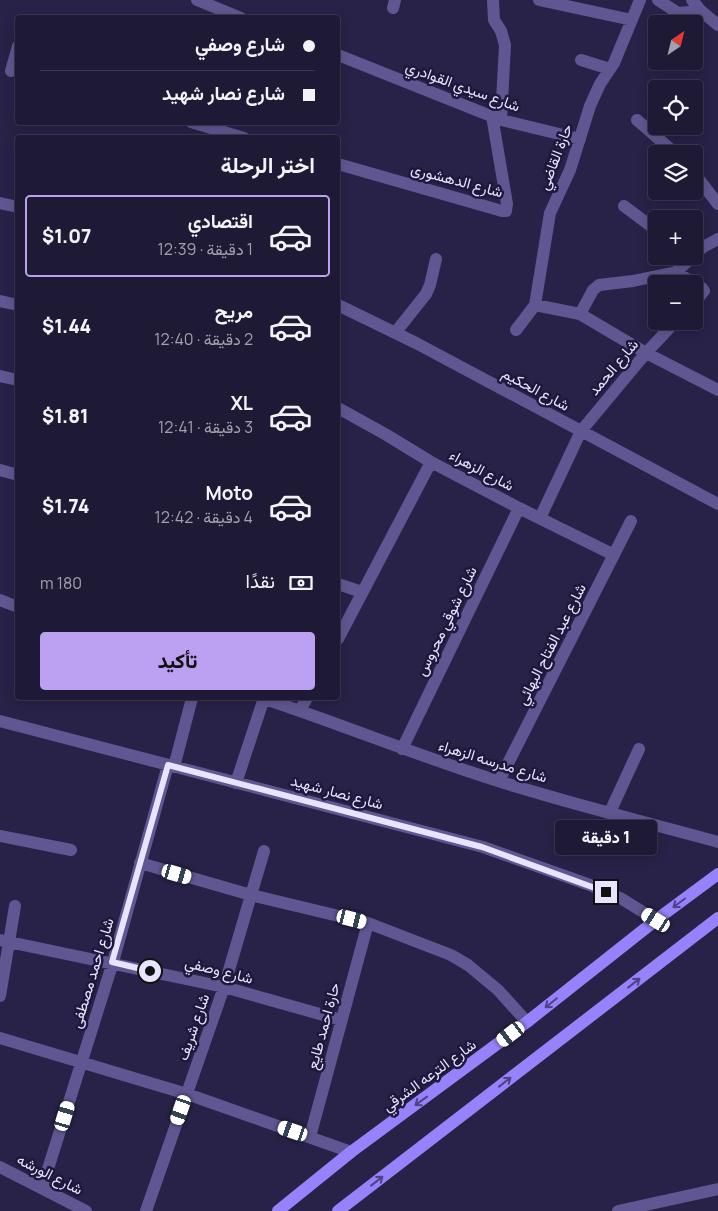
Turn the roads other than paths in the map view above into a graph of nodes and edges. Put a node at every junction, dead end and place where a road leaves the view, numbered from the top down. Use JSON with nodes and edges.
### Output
{"nodes":[{"id":1,"x":197,"y":0,"type":"edge"},
{"id":2,"x":493,"y":0,"type":"edge"},
{"id":3,"x":539,"y":0,"type":"edge"},
{"id":4,"x":640,"y":0,"type":"edge"},
{"id":5,"x":658,"y":0,"type":"edge"},
{"id":6,"x":692,"y":0,"type":"edge"},
{"id":7,"x":701,"y":11,"type":"junction"},
{"id":8,"x":234,"y":15,"type":"edge"},
{"id":9,"x":632,"y":20,"type":"junction"},
{"id":10,"x":718,"y":25,"type":"edge"},
{"id":11,"x":15,"y":54,"type":"edge"},
{"id":12,"x":340,"y":56,"type":"edge"},
{"id":13,"x":581,"y":60,"type":"dead end"},
{"id":14,"x":610,"y":69,"type":"junction"},
{"id":15,"x":9,"y":71,"type":"edge"},
{"id":16,"x":497,"y":118,"type":"junction"},
{"id":17,"x":637,"y":120,"type":"dead end"},
{"id":18,"x":201,"y":125,"type":"edge"},
{"id":19,"x":234,"y":135,"type":"edge"},
{"id":20,"x":580,"y":139,"type":"junction"},
{"id":21,"x":666,"y":145,"type":"edge"},
{"id":22,"x":340,"y":165,"type":"edge"},
{"id":23,"x":703,"y":185,"type":"edge"},
{"id":24,"x":0,"y":203,"type":"edge"},
{"id":25,"x":718,"y":204,"type":"edge"},
{"id":26,"x":15,"y":206,"type":"edge"},
{"id":27,"x":624,"y":206,"type":"dead end"},
{"id":28,"x":648,"y":224,"type":"edge"},
{"id":29,"x":718,"y":239,"type":"edge"},
{"id":30,"x":703,"y":248,"type":"edge"},
{"id":31,"x":436,"y":259,"type":"dead end"},
{"id":32,"x":683,"y":265,"type":"edge"},
{"id":33,"x":676,"y":272,"type":"junction"},
{"id":34,"x":681,"y":275,"type":"edge"},
{"id":35,"x":0,"y":301,"type":"edge"},
{"id":36,"x":15,"y":304,"type":"edge"},
{"id":37,"x":535,"y":305,"type":"junction"},
{"id":38,"x":340,"y":306,"type":"edge"},
{"id":39,"x":580,"y":314,"type":"junction"},
{"id":40,"x":516,"y":330,"type":"dead end"},
{"id":41,"x":668,"y":330,"type":"edge"},
{"id":42,"x":395,"y":333,"type":"junction"},
{"id":43,"x":646,"y":353,"type":"junction"},
{"id":44,"x":0,"y":376,"type":"edge"},
{"id":45,"x":15,"y":379,"type":"edge"},
{"id":46,"x":718,"y":390,"type":"edge"},
{"id":47,"x":340,"y":410,"type":"edge"},
{"id":48,"x":581,"y":431,"type":"junction"},
{"id":49,"x":431,"y":462,"type":"junction"},
{"id":50,"x":0,"y":470,"type":"edge"},
{"id":51,"x":15,"y":474,"type":"edge"},
{"id":52,"x":718,"y":504,"type":"edge"},
{"id":53,"x":519,"y":508,"type":"junction"},
{"id":54,"x":540,"y":518,"type":"junction"},
{"id":55,"x":631,"y":521,"type":"dead end"},
{"id":56,"x":614,"y":555,"type":"junction"},
{"id":57,"x":340,"y":585,"type":"edge"},
{"id":58,"x":362,"y":592,"type":"junction"},
{"id":59,"x":0,"y":600,"type":"edge"},
{"id":60,"x":15,"y":606,"type":"edge"},
{"id":61,"x":340,"y":636,"type":"edge"},
{"id":62,"x":191,"y":700,"type":"edge"},
{"id":63,"x":262,"y":700,"type":"edge"},
{"id":64,"x":269,"y":700,"type":"edge"},
{"id":65,"x":306,"y":700,"type":"edge"},
{"id":66,"x":300,"y":710,"type":"junction"},
{"id":67,"x":0,"y":721,"type":"edge"},
{"id":68,"x":402,"y":749,"type":"junction"},
{"id":69,"x":639,"y":749,"type":"dead end"},
{"id":70,"x":171,"y":766,"type":"junction"},
{"id":71,"x":500,"y":781,"type":"junction"},
{"id":72,"x":236,"y":783,"type":"junction"},
{"id":73,"x":610,"y":812,"type":"junction"},
{"id":74,"x":0,"y":836,"type":"edge"},
{"id":75,"x":718,"y":842,"type":"edge"},
{"id":76,"x":71,"y":850,"type":"dead end"},
{"id":77,"x":264,"y":851,"type":"dead end"},
{"id":78,"x":140,"y":863,"type":"junction"},
{"id":79,"x":718,"y":874,"type":"edge"},
{"id":80,"x":251,"y":895,"type":"junction"},
{"id":81,"x":15,"y":906,"type":"dead end"},
{"id":82,"x":718,"y":918,"type":"edge"},
{"id":83,"x":656,"y":920,"type":"junction"},
{"id":84,"x":368,"y":924,"type":"junction"},
{"id":85,"x":4,"y":941,"type":"edge"},
{"id":86,"x":112,"y":962,"type":"junction"},
{"id":87,"x":224,"y":987,"type":"junction"},
{"id":88,"x":0,"y":996,"type":"edge"},
{"id":89,"x":341,"y":1020,"type":"junction"},
{"id":90,"x":527,"y":1022,"type":"junction"},
{"id":91,"x":0,"y":1038,"type":"edge"},
{"id":92,"x":82,"y":1062,"type":"junction"},
{"id":93,"x":187,"y":1094,"type":"junction"},
{"id":94,"x":310,"y":1137,"type":"junction"},
{"id":95,"x":351,"y":1152,"type":"junction"},
{"id":96,"x":0,"y":1166,"type":"edge"},
{"id":97,"x":42,"y":1188,"type":"junction"},
{"id":98,"x":718,"y":1189,"type":"edge"},
{"id":99,"x":86,"y":1211,"type":"edge"},
{"id":100,"x":146,"y":1211,"type":"edge"},
{"id":101,"x":278,"y":1211,"type":"edge"},
{"id":102,"x":338,"y":1211,"type":"edge"},
{"id":103,"x":622,"y":1211,"type":"edge"}],
"edges":[{"from":1,"to":8,"type":"street"},
{"from":2,"to":16,"type":"street"},
{"from":3,"to":9,"type":"street"},
{"from":4,"to":9,"type":"street","name":"حارة القاضي"},
{"from":5,"to":7,"type":"street"},
{"from":6,"to":7,"type":"street"},
{"from":7,"to":10,"type":"street"},
{"from":9,"to":14,"type":"street","name":"حارة القاضي"},
{"from":11,"to":15,"type":"street"},
{"from":12,"to":16,"type":"street","name":"شارع سيدي القوادري"},
{"from":13,"to":14,"type":"street"},
{"from":14,"to":20,"type":"street","name":"حارة القاضي"},
{"from":16,"to":20,"type":"street","name":"شارع سيدي القوادري"},
{"from":16,"to":22,"type":"street","name":"شارع الدهشورى"},
{"from":17,"to":21,"type":"street"},
{"from":18,"to":19,"type":"street"},
{"from":20,"to":37,"type":"street","name":"حارة القاضي"},
{"from":23,"to":25,"type":"street"},
{"from":24,"to":26,"type":"street"},
{"from":27,"to":28,"type":"street"},
{"from":29,"to":30,"type":"street"},
{"from":31,"to":42,"type":"street"},
{"from":32,"to":33,"type":"street"},
{"from":33,"to":34,"type":"street"},
{"from":33,"to":39,"type":"street"},
{"from":35,"to":36,"type":"street"},
{"from":37,"to":39,"type":"street"},
{"from":37,"to":40,"type":"street","name":"حارة القاضي"},
{"from":38,"to":42,"type":"street","name":"شارع الحكيم"},
{"from":39,"to":43,"type":"street"},
{"from":41,"to":43,"type":"street","name":"شارع الحمد"},
{"from":42,"to":48,"type":"street","name":"شارع الحكيم"},
{"from":43,"to":46,"type":"street"},
{"from":43,"to":48,"type":"street","name":"شارع الحمد"},
{"from":44,"to":45,"type":"street"},
{"from":47,"to":49,"type":"street","name":"شارع الزهراء"},
{"from":48,"to":52,"type":"street","name":"شارع الحكيم"},
{"from":48,"to":54,"type":"street","name":"شارع الحمد"},
{"from":49,"to":53,"type":"street","name":"شارع الزهراء"},
{"from":49,"to":58,"type":"street"},
{"from":50,"to":51,"type":"street"},
{"from":53,"to":54,"type":"street","name":"شارع الزهراء"},
{"from":53,"to":68,"type":"street","name":"شارع شوقي محروس"},
{"from":54,"to":56,"type":"street","name":"شارع الزهراء"},
{"from":55,"to":56,"type":"street","name":"شارع عبد الفتاح البهائي"},
{"from":56,"to":71,"type":"street","name":"شارع عبد الفتاح البهائي"},
{"from":57,"to":58,"type":"street"},
{"from":58,"to":61,"type":"street"},
{"from":59,"to":60,"type":"street"},
{"from":62,"to":70,"type":"street","name":"شارع احمد مصطفى"},
{"from":63,"to":72,"type":"street"},
{"from":64,"to":66,"type":"street","name":"شارع مدرسه الزهراء"},
{"from":65,"to":66,"type":"street"},
{"from":66,"to":68,"type":"street","name":"شارع مدرسه الزهراء"},
{"from":67,"to":70,"type":"street","name":"شارع نصار شهيد"},
{"from":68,"to":71,"type":"street","name":"شارع مدرسه الزهراء"},
{"from":69,"to":73,"type":"street"},
{"from":70,"to":72,"type":"street","name":"شارع نصار شهيد"},
{"from":70,"to":78,"type":"street","name":"شارع احمد مصطفى"},
{"from":71,"to":73,"type":"street","name":"شارع مدرسه الزهراء"},
{"from":72,"to":83,"type":"street","name":"شارع نصار شهيد"},
{"from":73,"to":75,"type":"street","name":"شارع مدرسه الزهراء"},
{"from":74,"to":76,"type":"street"},
{"from":77,"to":80,"type":"street","name":"شارع شريف"},
{"from":78,"to":80,"type":"street"},
{"from":78,"to":86,"type":"street","name":"شارع احمد مصطفى"},
{"from":79,"to":83,"type":"main road","name":"شارع الترعه الشرقي","one_way":true},
{"from":80,"to":84,"type":"street"},
{"from":80,"to":87,"type":"street","name":"شارع شريف"},
{"from":81,"to":85,"type":"street"},
{"from":102,"to":82,"type":"main road","one_way":true},
{"from":83,"to":90,"type":"main road","name":"شارع الترعه الشرقي","one_way":true},
{"from":84,"to":89,"type":"street","name":"حارة احمد طايع"},
{"from":84,"to":90,"type":"street"},
{"from":85,"to":86,"type":"street","name":"شارع وصفي"},
{"from":85,"to":88,"type":"street"},
{"from":86,"to":87,"type":"street","name":"شارع وصفي"},
{"from":86,"to":92,"type":"street","name":"شارع احمد مصطفى"},
{"from":87,"to":89,"type":"street","name":"شارع وصفي"},
{"from":87,"to":93,"type":"street","name":"شارع شريف"},
{"from":89,"to":94,"type":"street","name":"حارة احمد طايع"},
{"from":90,"to":95,"type":"main road","name":"شارع الترعه الشرقي","one_way":true},
{"from":91,"to":92,"type":"street"},
{"from":92,"to":93,"type":"street"},
{"from":92,"to":97,"type":"street","name":"شارع احمد مصطفى"},
{"from":93,"to":94,"type":"street"},
{"from":93,"to":100,"type":"street","name":"شارع شريف"},
{"from":94,"to":95,"type":"street"},
{"from":95,"to":101,"type":"main road","name":"شارع الترعه الشرقي"},
{"from":96,"to":97,"type":"street","name":"شارع الورشه"},
{"from":97,"to":99,"type":"street","name":"شارع الورشه"},
{"from":98,"to":103,"type":"street"}]}
